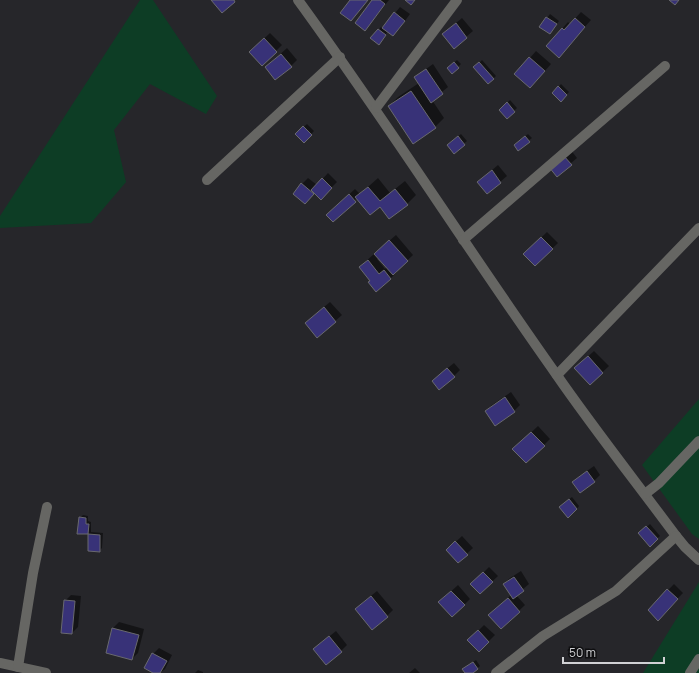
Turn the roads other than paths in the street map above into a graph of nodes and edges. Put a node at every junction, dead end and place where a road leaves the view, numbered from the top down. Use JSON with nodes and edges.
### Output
{"nodes":[{"id":1,"x":298,"y":0,"type":"edge"},
{"id":2,"x":457,"y":0,"type":"edge"},
{"id":3,"x":340,"y":57,"type":"junction"},
{"id":4,"x":665,"y":66,"type":"dead end"},
{"id":5,"x":376,"y":108,"type":"junction"},
{"id":6,"x":207,"y":180,"type":"dead end"},
{"id":7,"x":699,"y":228,"type":"edge"},
{"id":8,"x":463,"y":240,"type":"junction"},
{"id":9,"x":556,"y":375,"type":"junction"},
{"id":10,"x":699,"y":441,"type":"edge"},
{"id":11,"x":645,"y":494,"type":"junction"},
{"id":12,"x":47,"y":507,"type":"dead end"},
{"id":13,"x":676,"y":536,"type":"junction"},
{"id":14,"x":699,"y":560,"type":"edge"},
{"id":15,"x":699,"y":659,"type":"edge"},
{"id":16,"x":0,"y":663,"type":"edge"},
{"id":17,"x":18,"y":667,"type":"junction"},
{"id":18,"x":46,"y":673,"type":"edge"},
{"id":19,"x":496,"y":673,"type":"edge"},
{"id":20,"x":690,"y":673,"type":"edge"}],
"edges":[{"from":1,"to":3,"type":"street"},
{"from":2,"to":5,"type":"street"},
{"from":3,"to":5,"type":"street"},
{"from":3,"to":6,"type":"street"},
{"from":4,"to":8,"type":"street"},
{"from":5,"to":8,"type":"street"},
{"from":7,"to":9,"type":"street"},
{"from":8,"to":9,"type":"street"},
{"from":9,"to":11,"type":"street"},
{"from":10,"to":11,"type":"street"},
{"from":11,"to":13,"type":"street"},
{"from":12,"to":17,"type":"street"},
{"from":13,"to":14,"type":"street"},
{"from":13,"to":19,"type":"street"},
{"from":15,"to":20,"type":"street"},
{"from":16,"to":17,"type":"street"},
{"from":17,"to":18,"type":"street"}]}
